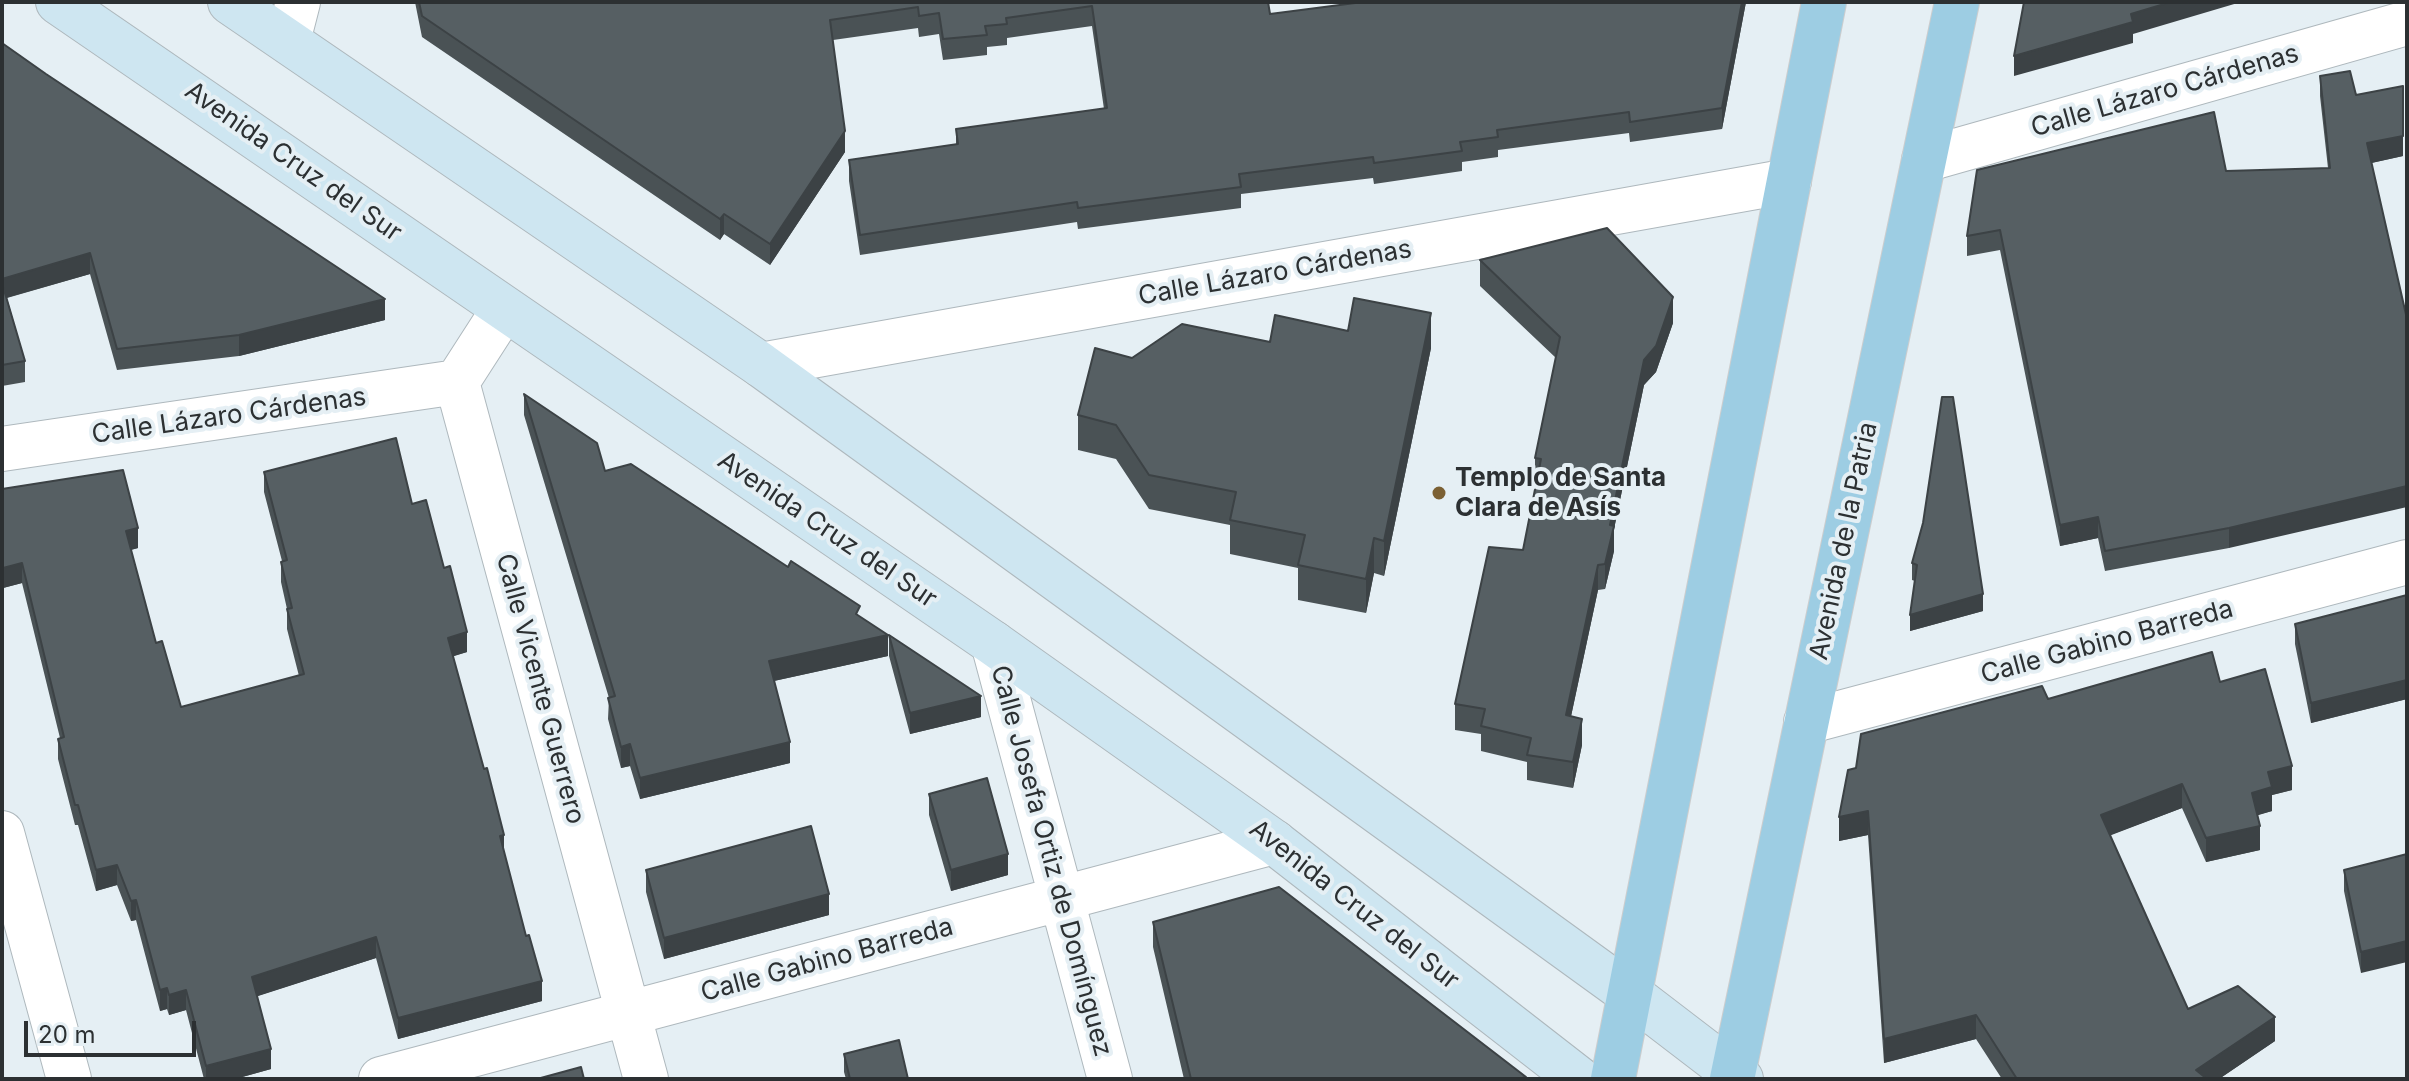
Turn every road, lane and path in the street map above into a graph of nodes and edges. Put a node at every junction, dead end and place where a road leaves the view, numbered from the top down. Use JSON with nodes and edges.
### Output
{"nodes":[{"id":1,"x":58,"y":2,"type":"edge"},
{"id":2,"x":230,"y":2,"type":"edge"},
{"id":3,"x":1824,"y":2,"type":"edge"},
{"id":4,"x":1957,"y":2,"type":"edge"},
{"id":5,"x":293,"y":21,"type":"edge"},
{"id":6,"x":2407,"y":23,"type":"edge"},
{"id":7,"x":1924,"y":160,"type":"junction"},
{"id":8,"x":1789,"y":181,"type":"junction"},
{"id":9,"x":504,"y":309,"type":"junction"},
{"id":10,"x":761,"y":365,"type":"junction"},
{"id":11,"x":457,"y":382,"type":"junction"},
{"id":12,"x":2,"y":449,"type":"edge"},
{"id":13,"x":2407,"y":562,"type":"edge"},
{"id":14,"x":993,"y":643,"type":"junction"},
{"id":15,"x":1806,"y":722,"type":"junction"},
{"id":16,"x":2,"y":833,"type":"edge"},
{"id":17,"x":1274,"y":842,"type":"junction"},
{"id":18,"x":1062,"y":898,"type":"junction"},
{"id":19,"x":1630,"y":994,"type":"junction"},
{"id":20,"x":628,"y":1013,"type":"junction"},
{"id":21,"x":1735,"y":1077,"type":"edge"},
{"id":22,"x":69,"y":1079,"type":"edge"},
{"id":23,"x":381,"y":1079,"type":"edge"},
{"id":24,"x":646,"y":1079,"type":"edge"},
{"id":25,"x":1110,"y":1079,"type":"edge"},
{"id":26,"x":1579,"y":1079,"type":"edge"},
{"id":27,"x":1613,"y":1079,"type":"edge"}],
"edges":[{"from":1,"to":9,"type":"main road","name":"Avenida Cruz del Sur"},
{"from":2,"to":5,"type":"main road"},
{"from":3,"to":8,"type":"main road"},
{"from":4,"to":7,"type":"main road","name":"Avenida de la Patria"},
{"from":5,"to":10,"type":"main road"},
{"from":6,"to":7,"type":"street","name":"Calle Lázaro Cárdenas"},
{"from":7,"to":15,"type":"main road","name":"Avenida de la Patria"},
{"from":8,"to":10,"type":"street","name":"Calle Lázaro Cárdenas"},
{"from":8,"to":19,"type":"main road"},
{"from":9,"to":11,"type":"street"},
{"from":9,"to":14,"type":"main road","name":"Avenida Cruz del Sur"},
{"from":10,"to":19,"type":"main road"},
{"from":11,"to":12,"type":"street","name":"Calle Lázaro Cárdenas"},
{"from":11,"to":20,"type":"street","name":"Calle Vicente Guerrero"},
{"from":13,"to":15,"type":"street","name":"Calle Gabino Barreda"},
{"from":14,"to":17,"type":"main road","name":"Avenida Cruz del Sur"},
{"from":14,"to":18,"type":"street","name":"Calle Josefa Ortiz de Domínguez"},
{"from":15,"to":21,"type":"main road","name":"Avenida de la Patria"},
{"from":16,"to":22,"type":"street"},
{"from":17,"to":18,"type":"street","name":"Calle Gabino Barreda"},
{"from":17,"to":26,"type":"main road","name":"Avenida Cruz del Sur"},
{"from":18,"to":20,"type":"street","name":"Calle Gabino Barreda"},
{"from":18,"to":25,"type":"street","name":"Calle Josefa Ortiz de Domínguez"},
{"from":19,"to":21,"type":"main road"},
{"from":19,"to":27,"type":"main road"},
{"from":20,"to":23,"type":"street","name":"Calle Gabino Barreda"},
{"from":20,"to":24,"type":"street","name":"Calle Vicente Guerrero"}]}
